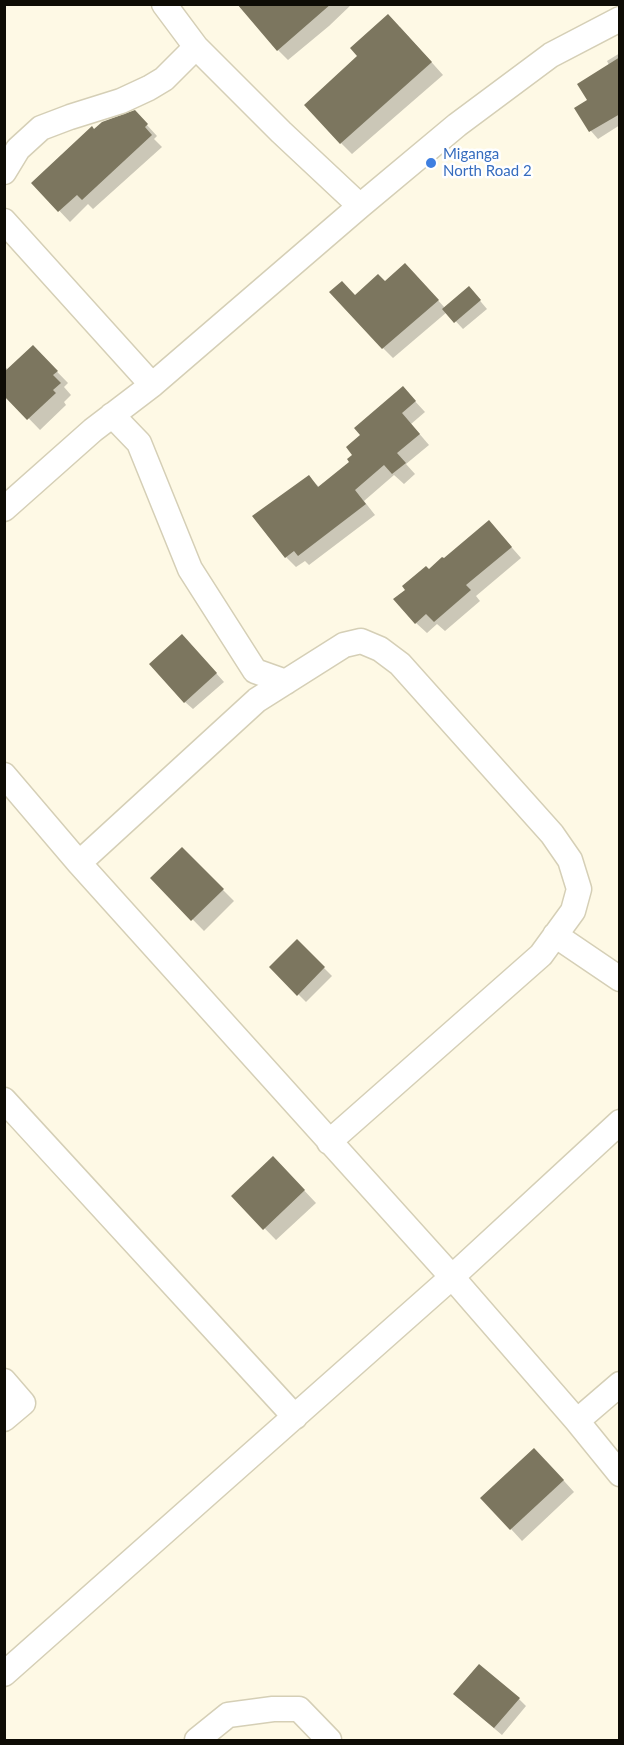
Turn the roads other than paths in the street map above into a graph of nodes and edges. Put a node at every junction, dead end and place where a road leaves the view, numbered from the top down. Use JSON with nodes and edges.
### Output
{"nodes":[{"id":1,"x":166,"y":5,"type":"edge"},
{"id":2,"x":620,"y":19,"type":"edge"},
{"id":3,"x":196,"y":47,"type":"junction"},
{"id":4,"x":4,"y":172,"type":"edge"},
{"id":5,"x":360,"y":206,"type":"junction"},
{"id":6,"x":4,"y":222,"type":"edge"},
{"id":7,"x":152,"y":385,"type":"junction"},
{"id":8,"x":112,"y":415,"type":"junction"},
{"id":9,"x":4,"y":509,"type":"edge"},
{"id":10,"x":286,"y":682,"type":"junction"},
{"id":11,"x":4,"y":775,"type":"edge"},
{"id":12,"x":79,"y":863,"type":"junction"},
{"id":13,"x":555,"y":935,"type":"junction"},
{"id":14,"x":620,"y":979,"type":"edge"},
{"id":15,"x":4,"y":1100,"type":"edge"},
{"id":16,"x":620,"y":1122,"type":"edge"},
{"id":17,"x":329,"y":1142,"type":"junction"},
{"id":18,"x":452,"y":1277,"type":"junction"},
{"id":19,"x":4,"y":1381,"type":"edge"},
{"id":20,"x":620,"y":1384,"type":"edge"},
{"id":21,"x":295,"y":1417,"type":"junction"},
{"id":22,"x":4,"y":1419,"type":"edge"},
{"id":23,"x":577,"y":1421,"type":"junction"},
{"id":24,"x":620,"y":1474,"type":"edge"},
{"id":25,"x":4,"y":1674,"type":"edge"},
{"id":26,"x":197,"y":1740,"type":"edge"},
{"id":27,"x":329,"y":1740,"type":"edge"}],
"edges":[{"from":1,"to":3,"type":"street"},
{"from":2,"to":5,"type":"street"},
{"from":3,"to":4,"type":"street"},
{"from":3,"to":5,"type":"street"},
{"from":5,"to":7,"type":"street"},
{"from":6,"to":7,"type":"street"},
{"from":7,"to":8,"type":"street"},
{"from":8,"to":9,"type":"street"},
{"from":8,"to":10,"type":"street"},
{"from":10,"to":12,"type":"street"},
{"from":10,"to":13,"type":"street"},
{"from":11,"to":12,"type":"street"},
{"from":12,"to":17,"type":"street"},
{"from":13,"to":14,"type":"street"},
{"from":13,"to":17,"type":"street"},
{"from":15,"to":21,"type":"street"},
{"from":16,"to":18,"type":"street"},
{"from":17,"to":18,"type":"street"},
{"from":18,"to":21,"type":"street"},
{"from":18,"to":23,"type":"street"},
{"from":19,"to":22,"type":"street"},
{"from":20,"to":23,"type":"street"},
{"from":21,"to":25,"type":"street"},
{"from":23,"to":24,"type":"street"},
{"from":26,"to":27,"type":"street"}]}
